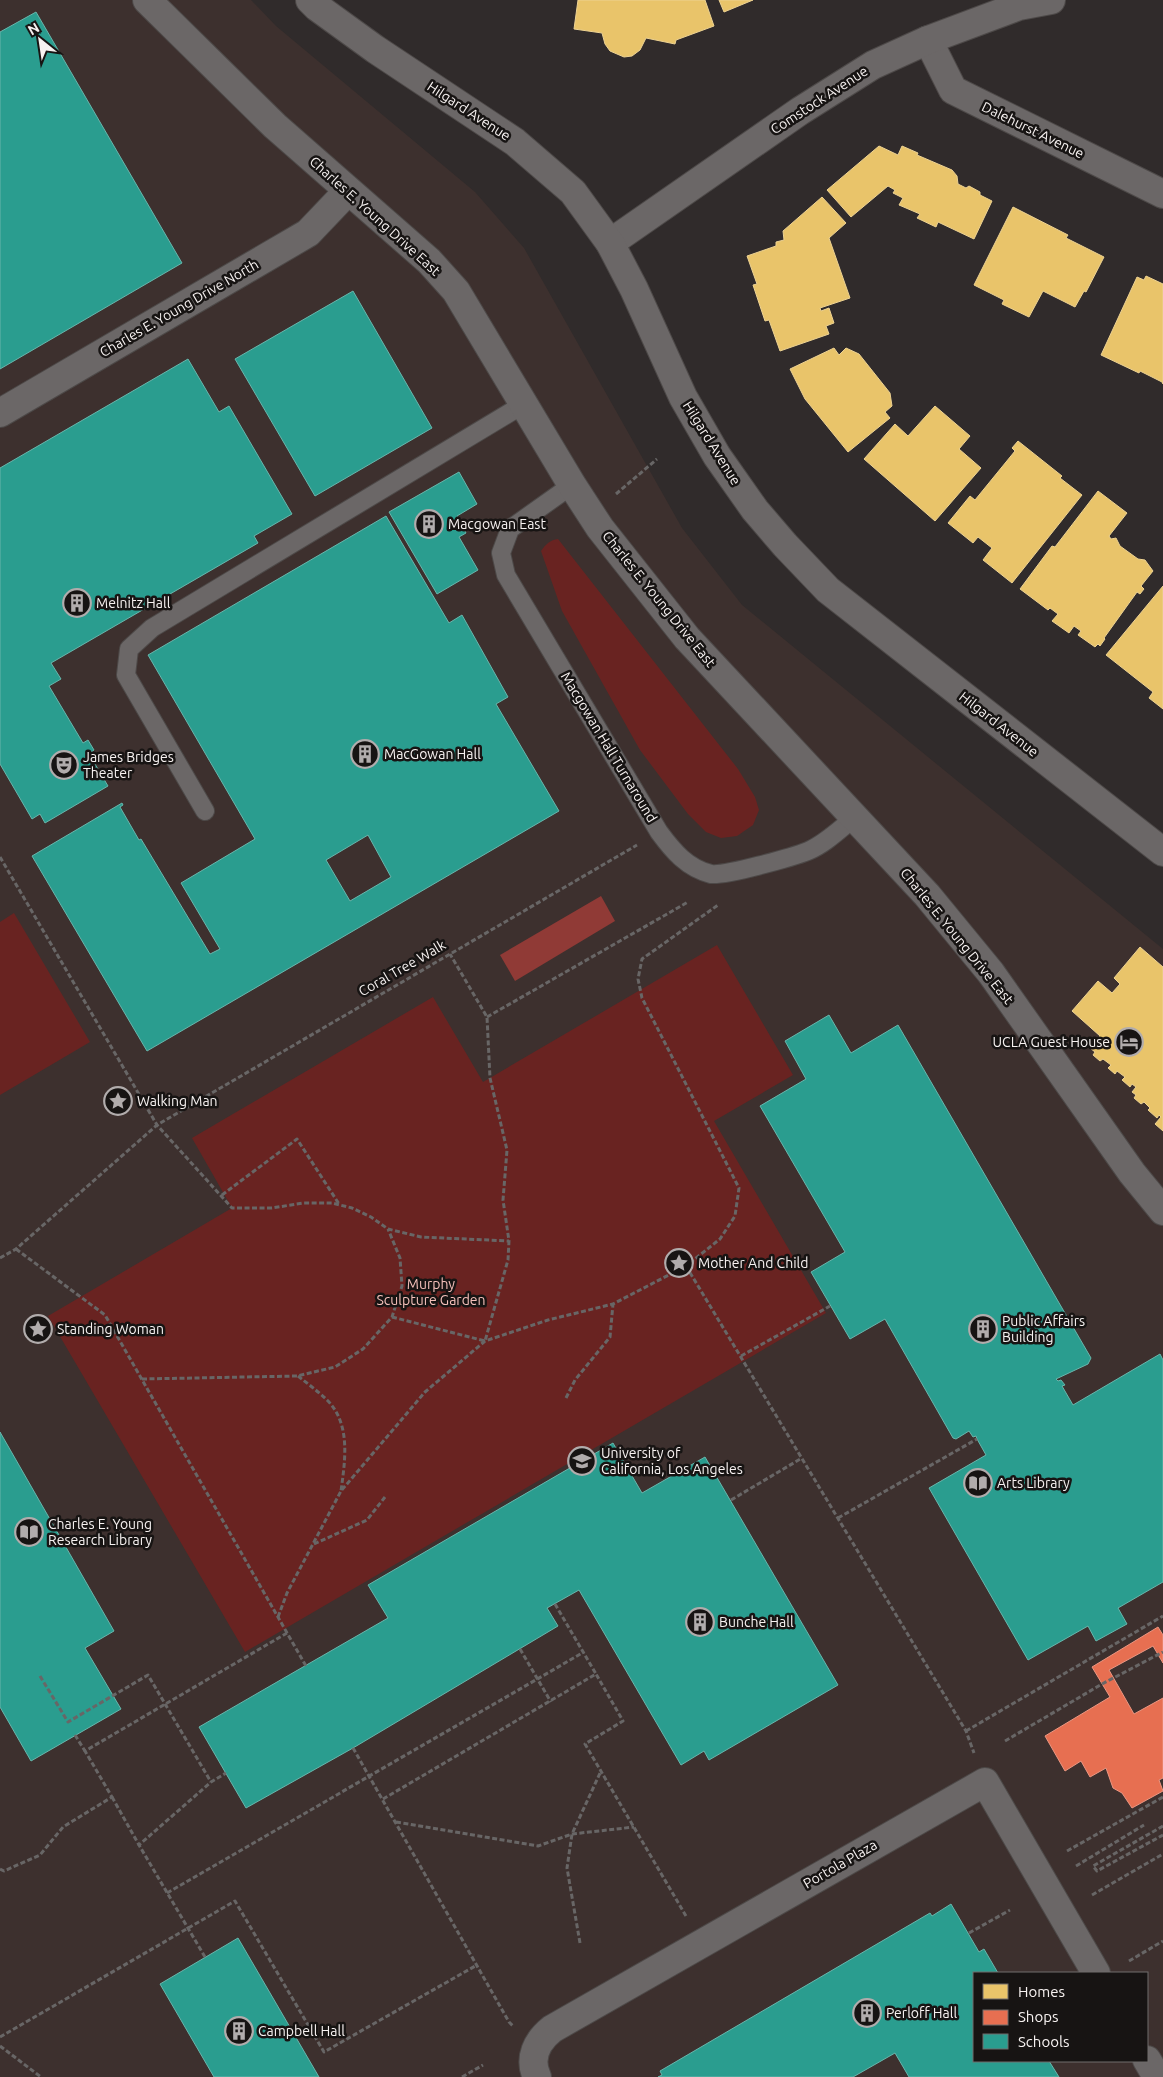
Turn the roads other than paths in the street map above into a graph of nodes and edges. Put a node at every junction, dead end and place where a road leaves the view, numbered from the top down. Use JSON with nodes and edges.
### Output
{"nodes":[{"id":1,"x":147,"y":0,"type":"edge"},
{"id":2,"x":310,"y":0,"type":"edge"},
{"id":3,"x":1051,"y":0,"type":"edge"},
{"id":4,"x":928,"y":40,"type":"junction"},
{"id":5,"x":348,"y":191,"type":"junction"},
{"id":6,"x":1163,"y":194,"type":"edge"},
{"id":7,"x":610,"y":243,"type":"junction"},
{"id":8,"x":524,"y":404,"type":"junction"},
{"id":9,"x":0,"y":413,"type":"edge"},
{"id":10,"x":572,"y":485,"type":"junction"},
{"id":11,"x":205,"y":811,"type":"dead end"},
{"id":12,"x":854,"y":818,"type":"junction"},
{"id":13,"x":1163,"y":852,"type":"edge"},
{"id":14,"x":1163,"y":1210,"type":"edge"},
{"id":15,"x":1095,"y":1972,"type":"edge"},
{"id":16,"x":1148,"y":2062,"type":"edge"},
{"id":17,"x":537,"y":2077,"type":"edge"},
{"id":18,"x":1157,"y":2077,"type":"edge"}],
"edges":[{"from":1,"to":5,"type":"street","name":"Charles E. Young Drive East"},
{"from":2,"to":7,"type":"street","name":"Hilgard Avenue"},
{"from":3,"to":4,"type":"street","name":"Comstock Avenue"},
{"from":4,"to":6,"type":"street","name":"Dalehurst Avenue"},
{"from":4,"to":7,"type":"street","name":"Comstock Avenue"},
{"from":5,"to":8,"type":"street","name":"Charles E. Young Drive East"},
{"from":5,"to":9,"type":"street","name":"Charles E. Young Drive North"},
{"from":7,"to":13,"type":"street","name":"Hilgard Avenue"},
{"from":8,"to":10,"type":"street","name":"Charles E. Young Drive East"},
{"from":8,"to":11,"type":"lane"},
{"from":10,"to":12,"type":"street","name":"Charles E. Young Drive East"},
{"from":10,"to":12,"type":"lane","name":"Macgowan Hall Turnaround"},
{"from":12,"to":14,"type":"street","name":"Charles E. Young Drive East"},
{"from":15,"to":17,"type":"street","name":"Portola Plaza"},
{"from":16,"to":18,"type":"street"}]}
